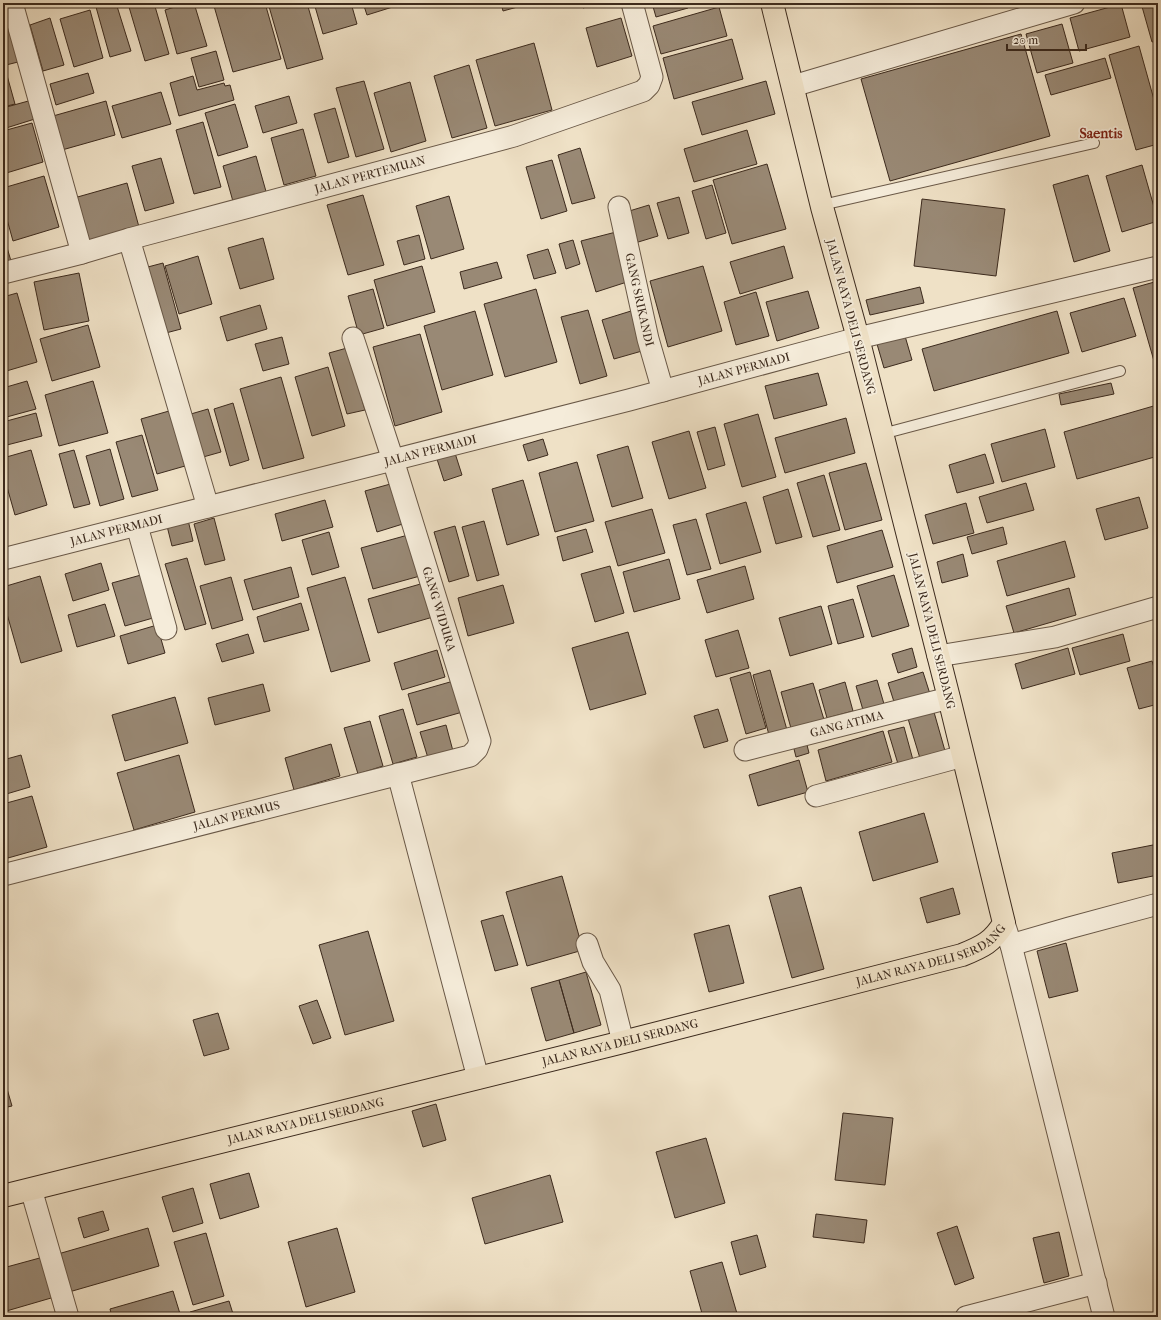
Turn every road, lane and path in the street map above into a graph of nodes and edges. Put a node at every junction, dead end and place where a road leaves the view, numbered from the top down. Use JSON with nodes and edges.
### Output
{"nodes":[{"id":1,"x":12,"y":3,"type":"edge"},
{"id":2,"x":632,"y":3,"type":"edge"},
{"id":3,"x":772,"y":3,"type":"edge"},
{"id":4,"x":1074,"y":3,"type":"edge"},
{"id":5,"x":793,"y":86,"type":"junction"},
{"id":6,"x":1094,"y":143,"type":"dead end"},
{"id":7,"x":822,"y":205,"type":"junction"},
{"id":8,"x":619,"y":207,"type":"dead end"},
{"id":9,"x":129,"y":239,"type":"junction"},
{"id":10,"x":82,"y":253,"type":"junction"},
{"id":11,"x":1158,"y":267,"type":"edge"},
{"id":12,"x":3,"y":273,"type":"edge"},
{"id":13,"x":353,"y":338,"type":"dead end"},
{"id":14,"x":858,"y":338,"type":"junction"},
{"id":15,"x":1120,"y":372,"type":"dead end"},
{"id":16,"x":663,"y":391,"type":"junction"},
{"id":17,"x":882,"y":434,"type":"junction"},
{"id":18,"x":393,"y":460,"type":"junction"},
{"id":19,"x":208,"y":507,"type":"junction"},
{"id":20,"x":137,"y":526,"type":"junction"},
{"id":21,"x":3,"y":559,"type":"edge"},
{"id":22,"x":1158,"y":607,"type":"edge"},
{"id":23,"x":166,"y":629,"type":"dead end"},
{"id":24,"x":938,"y":656,"type":"junction"},
{"id":25,"x":949,"y":698,"type":"junction"},
{"id":26,"x":745,"y":750,"type":"dead end"},
{"id":27,"x":470,"y":756,"type":"joint"},
{"id":28,"x":963,"y":756,"type":"junction"},
{"id":29,"x":398,"y":774,"type":"junction"},
{"id":30,"x":816,"y":796,"type":"dead end"},
{"id":31,"x":3,"y":874,"type":"edge"},
{"id":32,"x":1158,"y":904,"type":"edge"},
{"id":33,"x":1004,"y":923,"type":"junction"},
{"id":34,"x":588,"y":944,"type":"dead end"},
{"id":35,"x":1011,"y":946,"type":"junction"},
{"id":36,"x":623,"y":1042,"type":"junction"},
{"id":37,"x":478,"y":1078,"type":"junction"},
{"id":38,"x":31,"y":1189,"type":"junction"},
{"id":39,"x":3,"y":1196,"type":"edge"},
{"id":40,"x":1096,"y":1283,"type":"junction"},
{"id":41,"x":68,"y":1317,"type":"edge"},
{"id":42,"x":966,"y":1317,"type":"edge"},
{"id":43,"x":1104,"y":1317,"type":"edge"}],
"edges":[{"from":1,"to":10,"type":"street"},
{"from":2,"to":9,"type":"street","name":"JALAN PERTEMUAN"},
{"from":3,"to":5,"type":"main road","name":"JALAN RAYA DELI SERDANG"},
{"from":4,"to":5,"type":"street"},
{"from":5,"to":7,"type":"main road","name":"JALAN RAYA DELI SERDANG"},
{"from":6,"to":7,"type":"lane"},
{"from":7,"to":14,"type":"main road","name":"JALAN RAYA DELI SERDANG"},
{"from":8,"to":16,"type":"street","name":"GANG SRIKANDI"},
{"from":9,"to":10,"type":"street","name":"JALAN PERTEMUAN"},
{"from":9,"to":19,"type":"street"},
{"from":10,"to":12,"type":"street","name":"JALAN PERTEMUAN"},
{"from":11,"to":14,"type":"street","name":"JALAN PERMADI"},
{"from":13,"to":18,"type":"street"},
{"from":14,"to":16,"type":"street","name":"JALAN PERMADI"},
{"from":14,"to":17,"type":"main road","name":"JALAN RAYA DELI SERDANG"},
{"from":15,"to":17,"type":"lane"},
{"from":16,"to":18,"type":"street","name":"JALAN PERMADI"},
{"from":17,"to":24,"type":"main road","name":"JALAN RAYA DELI SERDANG"},
{"from":18,"to":19,"type":"street","name":"JALAN PERMADI"},
{"from":18,"to":27,"type":"street","name":"GANG WIDURA"},
{"from":19,"to":20,"type":"street","name":"JALAN PERMADI"},
{"from":20,"to":21,"type":"street","name":"JALAN PERMADI"},
{"from":20,"to":23,"type":"street"},
{"from":22,"to":24,"type":"street"},
{"from":24,"to":25,"type":"main road","name":"JALAN RAYA DELI SERDANG"},
{"from":25,"to":26,"type":"street","name":"GANG ATIMA"},
{"from":25,"to":28,"type":"main road","name":"JALAN RAYA DELI SERDANG"},
{"from":27,"to":29,"type":"street","name":"JALAN PERMUS"},
{"from":28,"to":30,"type":"street"},
{"from":28,"to":33,"type":"main road","name":"JALAN RAYA DELI SERDANG"},
{"from":29,"to":31,"type":"street","name":"JALAN PERMUS"},
{"from":29,"to":37,"type":"street"},
{"from":32,"to":35,"type":"street"},
{"from":33,"to":35,"type":"street"},
{"from":33,"to":36,"type":"main road","name":"JALAN RAYA DELI SERDANG"},
{"from":34,"to":36,"type":"street"},
{"from":35,"to":40,"type":"street"},
{"from":36,"to":37,"type":"main road","name":"JALAN RAYA DELI SERDANG"},
{"from":37,"to":38,"type":"main road","name":"JALAN RAYA DELI SERDANG"},
{"from":38,"to":39,"type":"main road","name":"JALAN RAYA DELI SERDANG"},
{"from":38,"to":41,"type":"street"},
{"from":40,"to":42,"type":"street"},
{"from":40,"to":43,"type":"street"}]}
